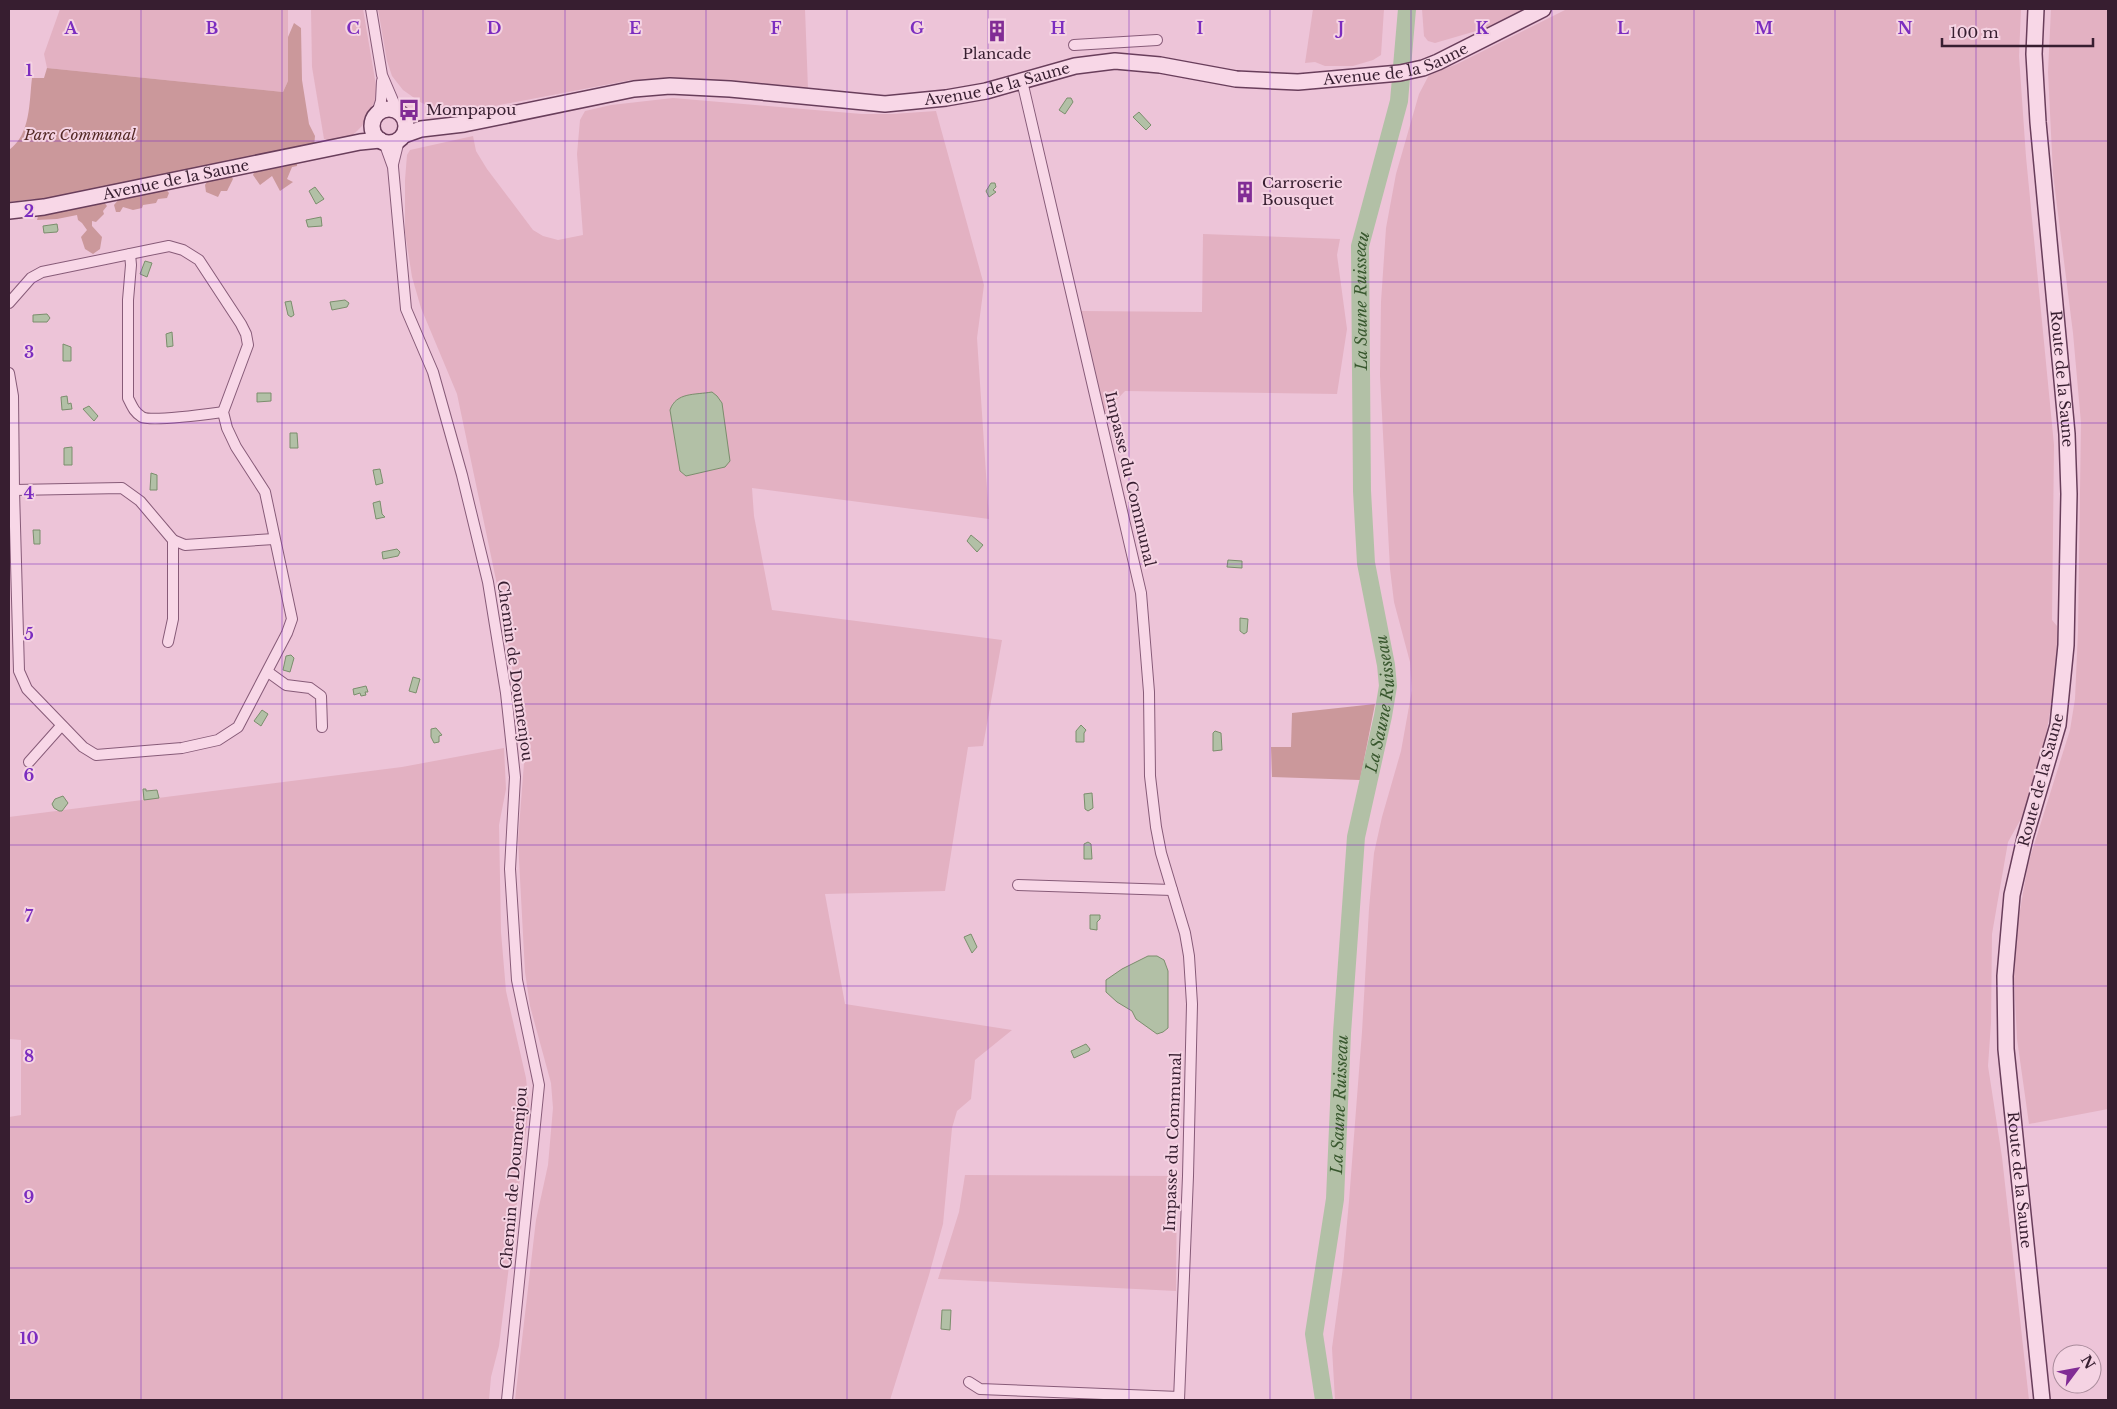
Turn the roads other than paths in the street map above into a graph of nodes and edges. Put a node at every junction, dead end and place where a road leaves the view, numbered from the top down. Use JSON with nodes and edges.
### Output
{"nodes":[{"id":1,"x":371,"y":9,"type":"edge"},
{"id":2,"x":1543,"y":9,"type":"edge"},
{"id":3,"x":2036,"y":9,"type":"edge"},
{"id":4,"x":1156,"y":40,"type":"dead end"},
{"id":5,"x":1114,"y":42,"type":"junction"},
{"id":6,"x":1074,"y":45,"type":"dead end"},
{"id":7,"x":1115,"y":61,"type":"junction"},
{"id":8,"x":382,"y":75,"type":"junction"},
{"id":9,"x":1022,"y":81,"type":"junction"},
{"id":10,"x":401,"y":114,"type":"junction"},
{"id":11,"x":375,"y":118,"type":"junction"},
{"id":12,"x":438,"y":126,"type":"junction"},
{"id":13,"x":392,"y":139,"type":"junction"},
{"id":14,"x":343,"y":146,"type":"junction"},
{"id":15,"x":9,"y":211,"type":"edge"},
{"id":16,"x":130,"y":254,"type":"junction"},
{"id":17,"x":9,"y":303,"type":"edge"},
{"id":18,"x":9,"y":373,"type":"edge"},
{"id":19,"x":223,"y":412,"type":"junction"},
{"id":20,"x":10,"y":490,"type":"edge"},
{"id":21,"x":274,"y":539,"type":"junction"},
{"id":22,"x":173,"y":540,"type":"junction"},
{"id":23,"x":168,"y":642,"type":"dead end"},
{"id":24,"x":268,"y":672,"type":"junction"},
{"id":25,"x":62,"y":726,"type":"junction"},
{"id":26,"x":322,"y":727,"type":"dead end"},
{"id":27,"x":29,"y":762,"type":"dead end"},
{"id":28,"x":1018,"y":885,"type":"dead end"},
{"id":29,"x":1172,"y":890,"type":"junction"},
{"id":30,"x":969,"y":1382,"type":"dead end"},
{"id":31,"x":1179,"y":1399,"type":"edge"},
{"id":32,"x":508,"y":1400,"type":"edge"},
{"id":33,"x":2042,"y":1400,"type":"edge"}],
"edges":[{"from":1,"to":8,"type":"street"},
{"from":2,"to":7,"type":"street","name":"Avenue de la Saune"},
{"from":3,"to":33,"type":"street","name":"Route de la Saune"},
{"from":4,"to":5,"type":"street"},
{"from":5,"to":6,"type":"street"},
{"from":5,"to":7,"type":"street"},
{"from":7,"to":9,"type":"street","name":"Avenue de la Saune"},
{"from":8,"to":10,"type":"street"},
{"from":8,"to":11,"type":"street"},
{"from":9,"to":12,"type":"street","name":"Avenue de la Saune"},
{"from":9,"to":29,"type":"street","name":"Impasse du Communal"},
{"from":10,"to":11,"type":"street"},
{"from":10,"to":12,"type":"street","name":"Avenue de la Saune"},
{"from":10,"to":13,"type":"street"},
{"from":11,"to":13,"type":"street"},
{"from":11,"to":14,"type":"street","name":"Avenue de la Saune"},
{"from":12,"to":13,"type":"street","name":"Avenue de la Saune"},
{"from":13,"to":14,"type":"street","name":"Avenue de la Saune"},
{"from":13,"to":32,"type":"street","name":"Chemin de Doumenjou"},
{"from":14,"to":15,"type":"street","name":"Avenue de la Saune"},
{"from":16,"to":17,"type":"street"},
{"from":16,"to":19,"type":"street"},
{"from":16,"to":19,"type":"street"},
{"from":18,"to":20,"type":"street"},
{"from":19,"to":21,"type":"street"},
{"from":20,"to":22,"type":"street"},
{"from":20,"to":25,"type":"street"},
{"from":21,"to":22,"type":"street"},
{"from":21,"to":24,"type":"street"},
{"from":22,"to":23,"type":"street"},
{"from":24,"to":25,"type":"street"},
{"from":24,"to":26,"type":"street"},
{"from":25,"to":27,"type":"street"},
{"from":28,"to":29,"type":"street"},
{"from":29,"to":31,"type":"street","name":"Impasse du Communal"},
{"from":30,"to":31,"type":"street","name":"Impasse du Communal"}]}
